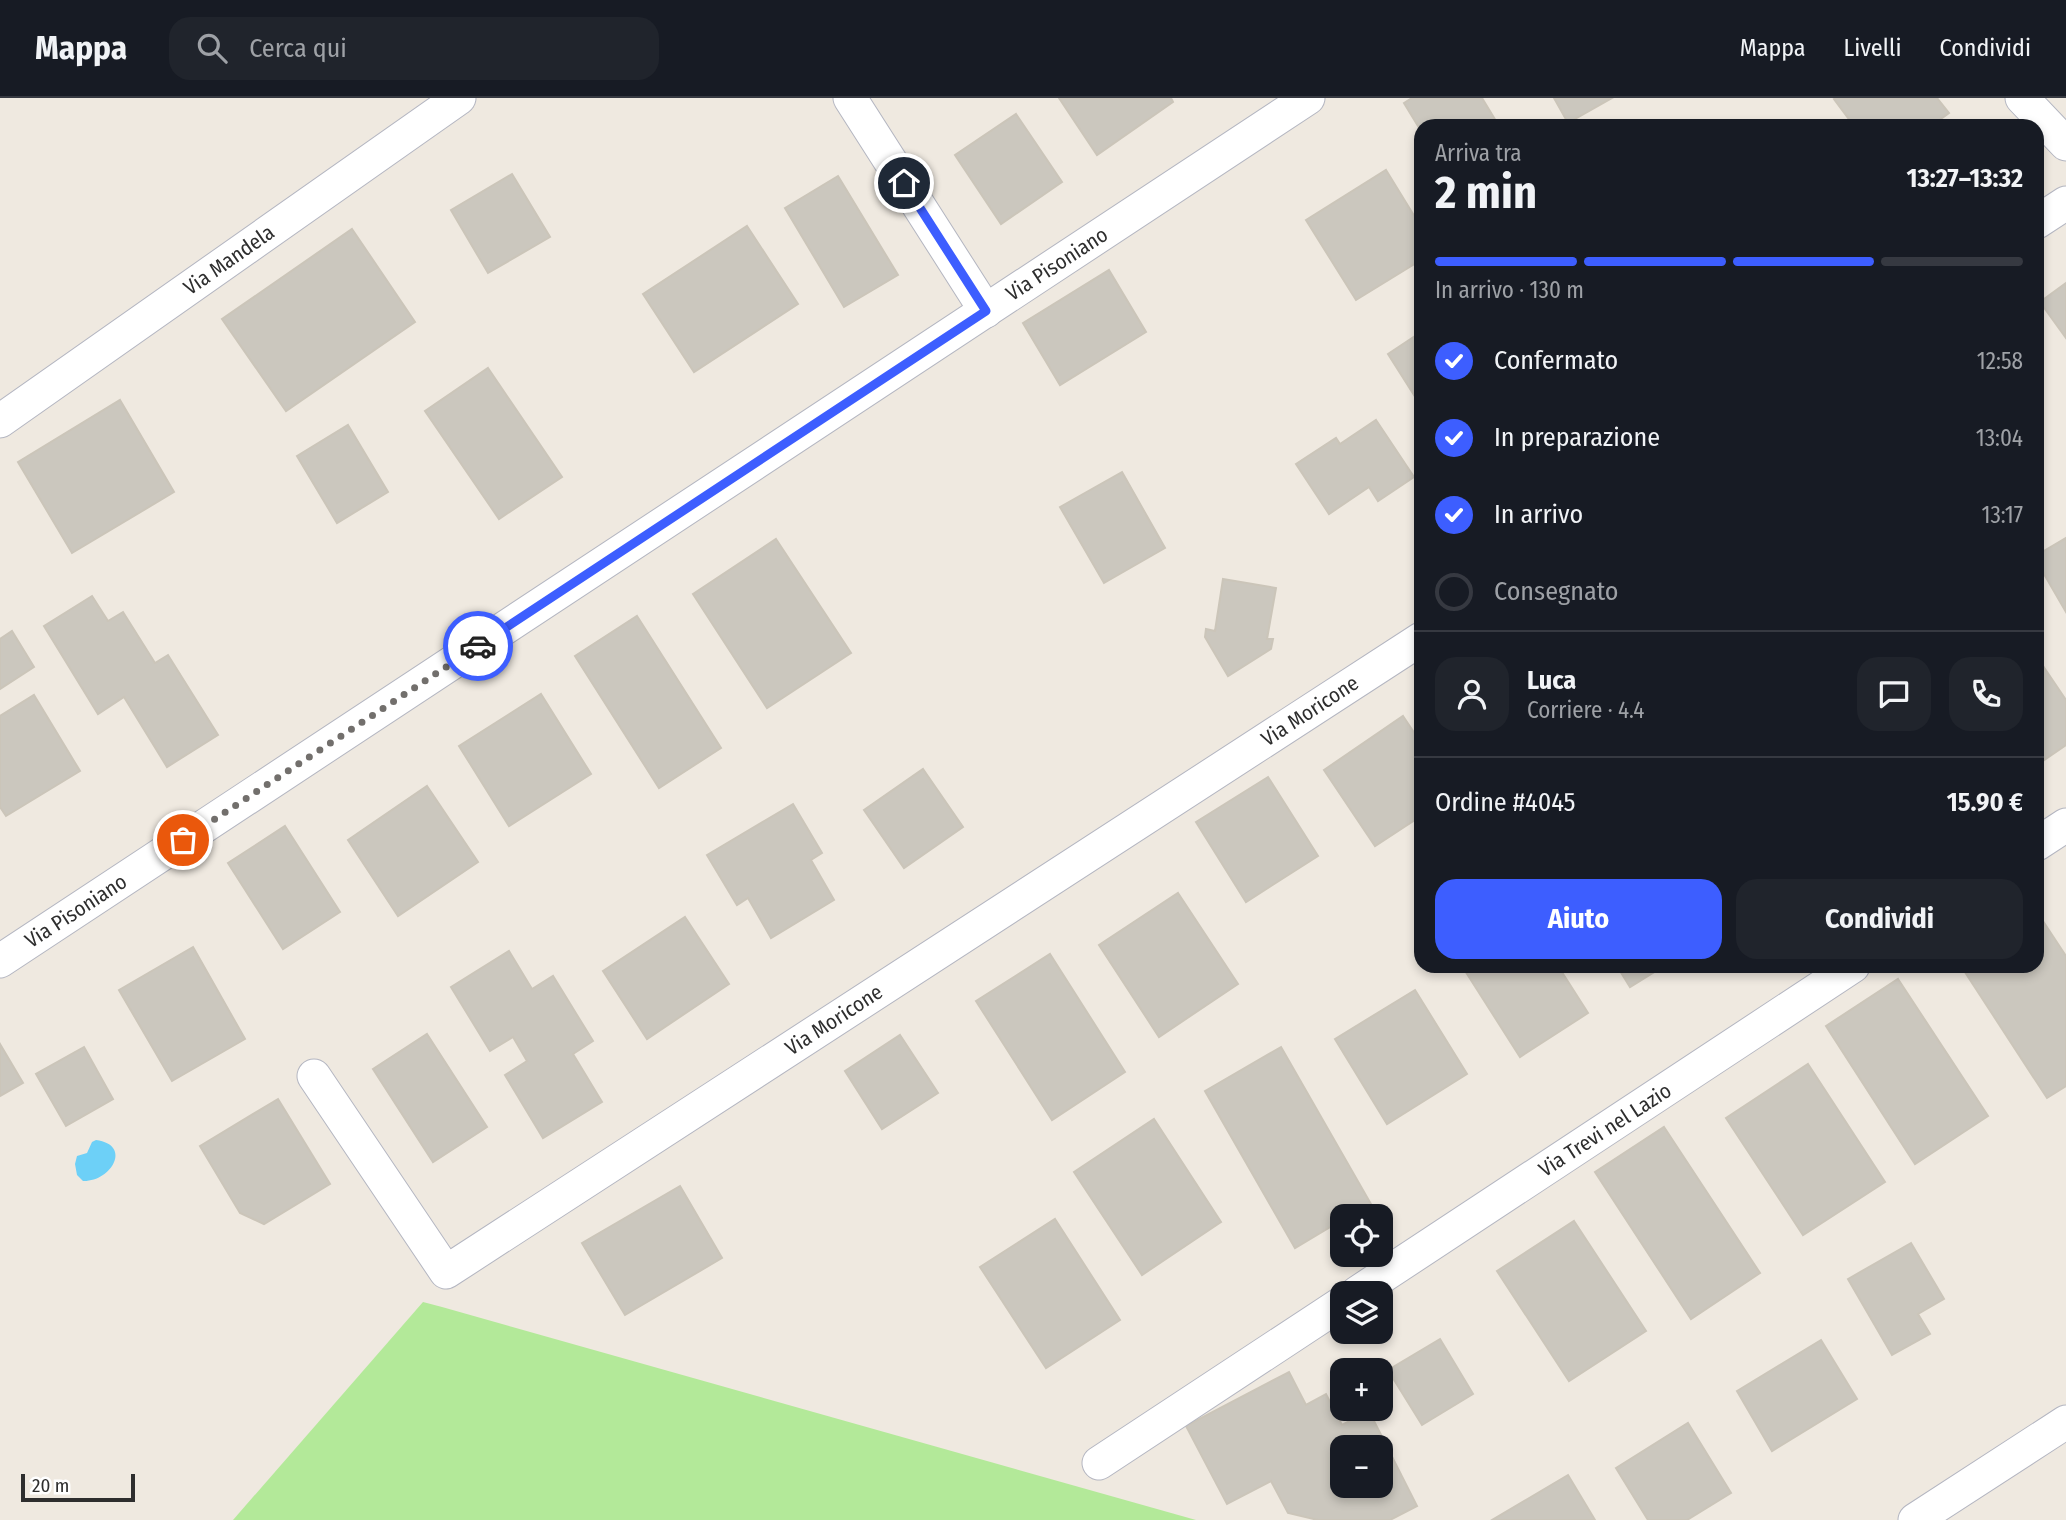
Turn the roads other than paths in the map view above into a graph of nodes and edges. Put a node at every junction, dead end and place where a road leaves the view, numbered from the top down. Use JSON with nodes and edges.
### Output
{"nodes":[{"id":1,"x":459,"y":98,"type":"edge"},
{"id":2,"x":850,"y":98,"type":"edge"},
{"id":3,"x":1308,"y":98,"type":"edge"},
{"id":4,"x":2022,"y":98,"type":"edge"},
{"id":5,"x":2042,"y":119,"type":"edge"},
{"id":6,"x":2044,"y":121,"type":"edge"},
{"id":7,"x":2066,"y":144,"type":"edge"},
{"id":8,"x":2066,"y":203,"type":"edge"},
{"id":9,"x":2044,"y":217,"type":"edge"},
{"id":10,"x":986,"y":311,"type":"junction"},
{"id":11,"x":0,"y":421,"type":"edge"},
{"id":12,"x":1414,"y":644,"type":"edge"},
{"id":13,"x":2066,"y":825,"type":"edge"},
{"id":14,"x":2044,"y":839,"type":"edge"},
{"id":15,"x":0,"y":961,"type":"edge"},
{"id":16,"x":1842,"y":973,"type":"edge"},
{"id":17,"x":314,"y":1076,"type":"dead end"},
{"id":18,"x":1375,"y":1281,"type":"edge"},
{"id":19,"x":1330,"y":1311,"type":"edge"},
{"id":20,"x":2066,"y":1422,"type":"edge"},
{"id":21,"x":1099,"y":1463,"type":"dead end"},
{"id":22,"x":1915,"y":1520,"type":"edge"}],
"edges":[{"from":1,"to":11,"type":"street","name":"Via Mandela"},
{"from":2,"to":10,"type":"street"},
{"from":3,"to":10,"type":"street","name":"Via Pisoniano"},
{"from":4,"to":5,"type":"street"},
{"from":6,"to":7,"type":"street"},
{"from":8,"to":9,"type":"street"},
{"from":10,"to":15,"type":"street","name":"Via Pisoniano"},
{"from":12,"to":17,"type":"street","name":"Via Moricone"},
{"from":13,"to":14,"type":"street"},
{"from":16,"to":18,"type":"street","name":"Via Trevi nel Lazio"},
{"from":19,"to":21,"type":"street"},
{"from":20,"to":22,"type":"street"}]}
